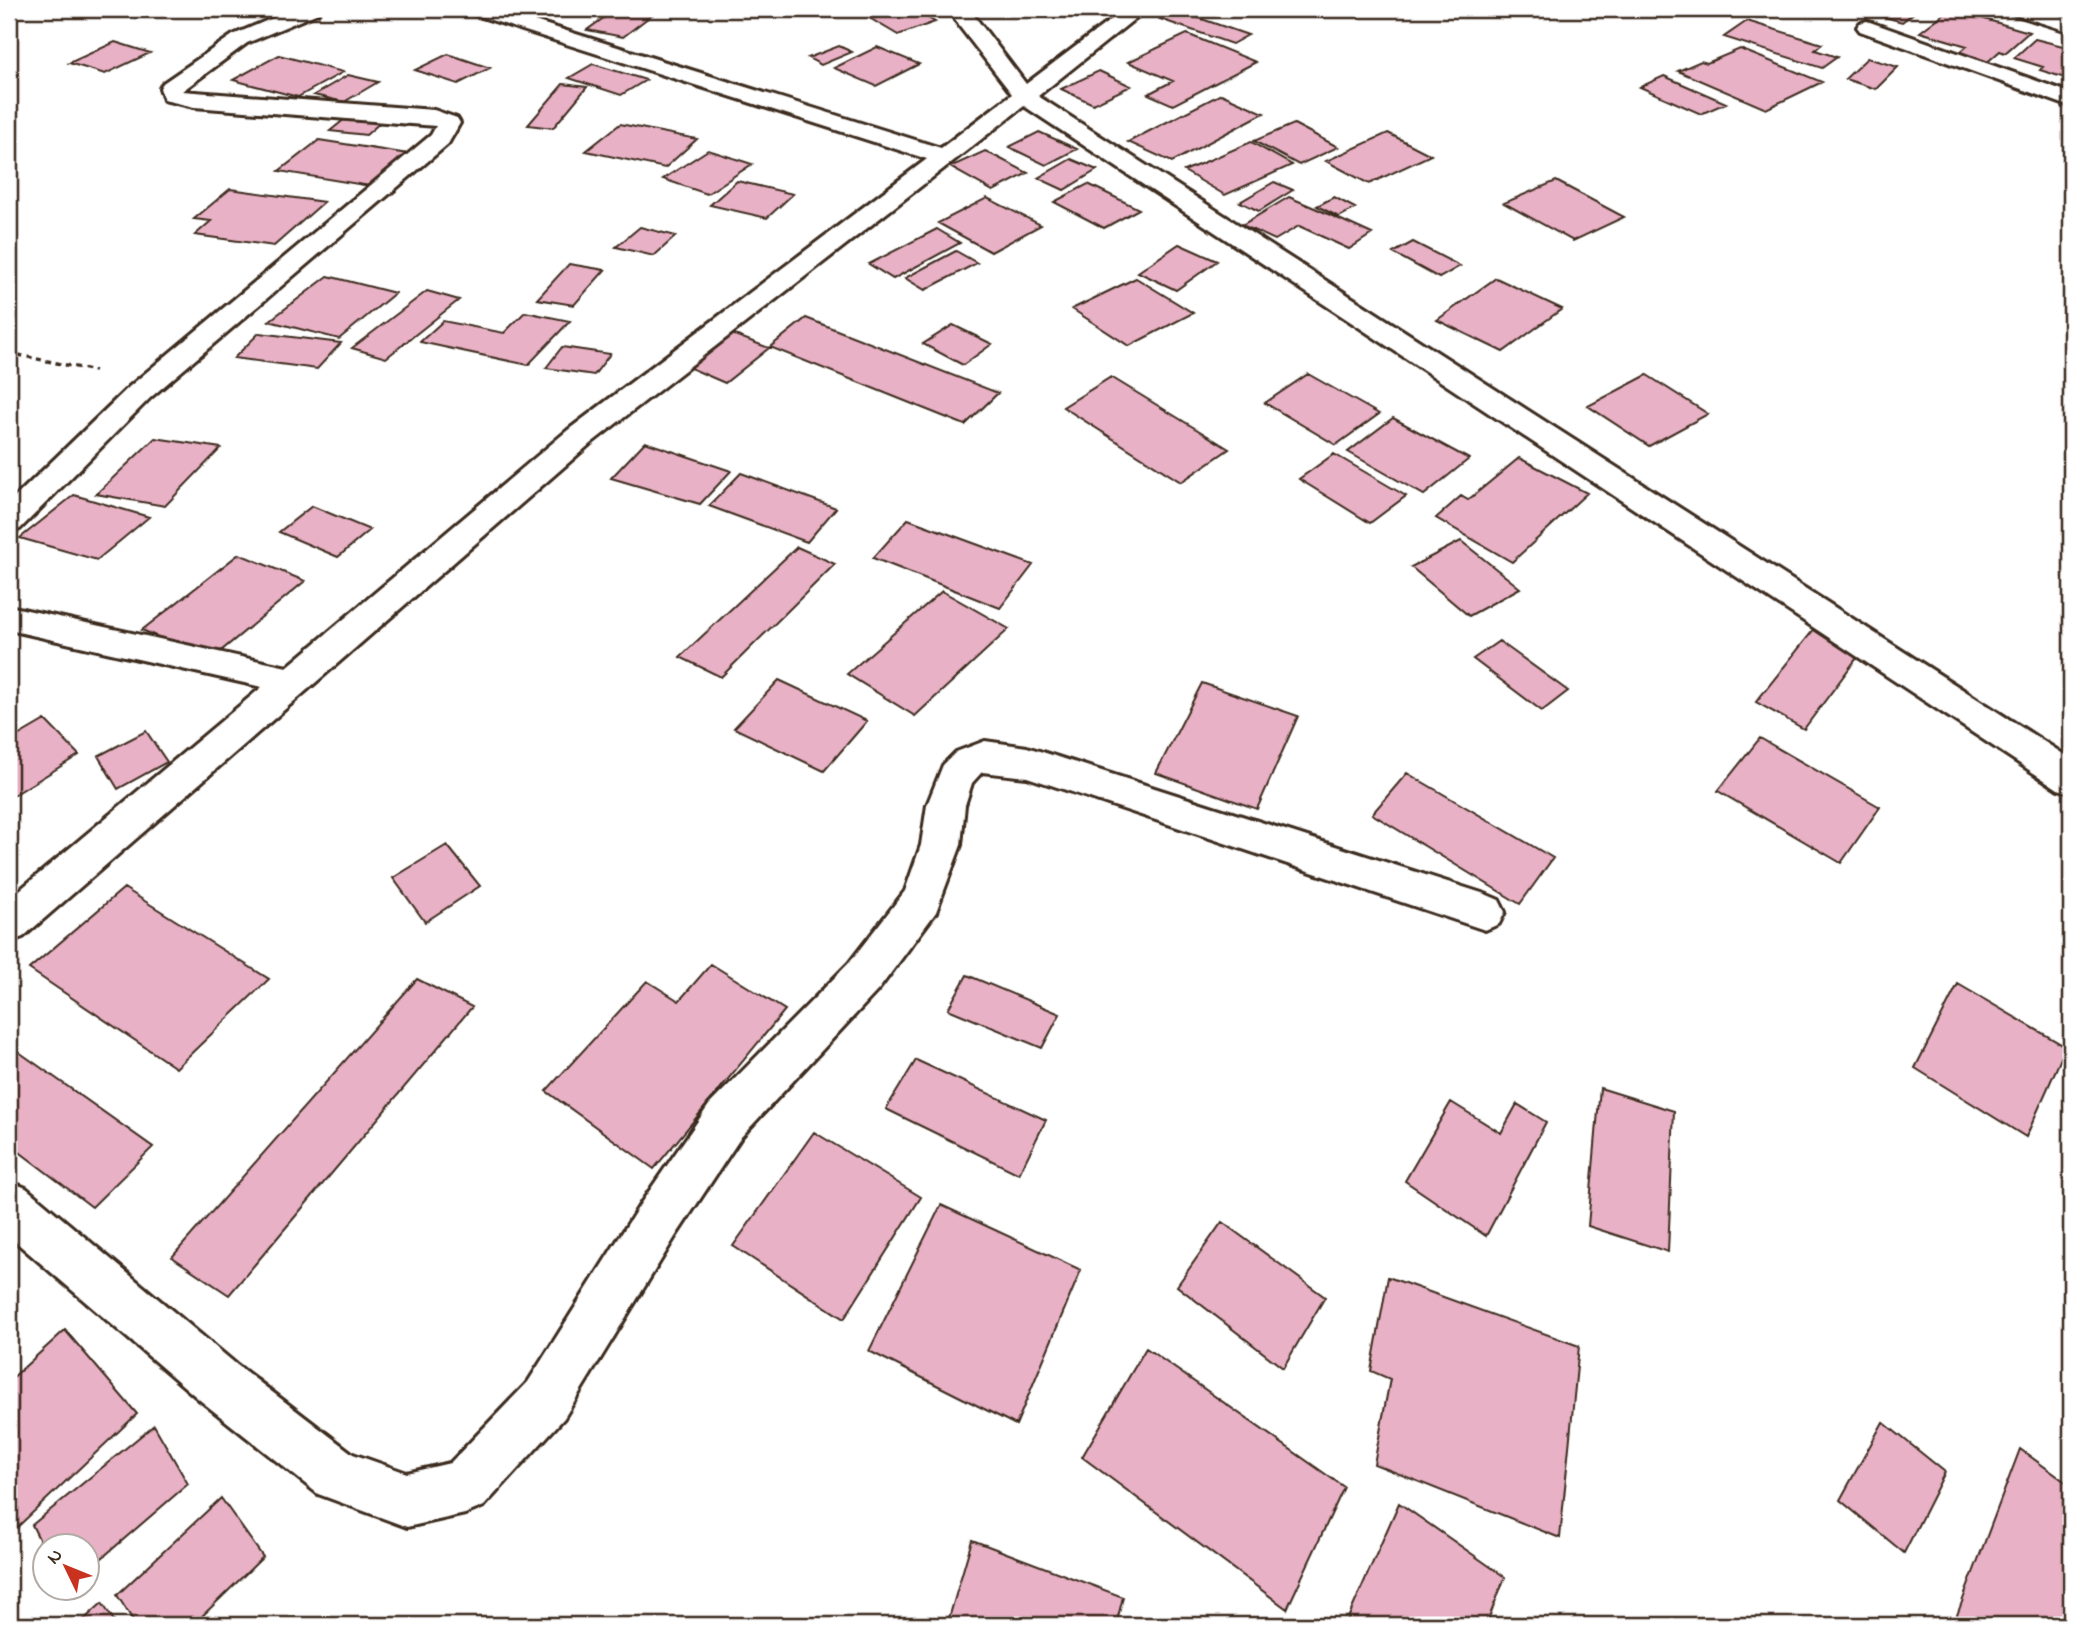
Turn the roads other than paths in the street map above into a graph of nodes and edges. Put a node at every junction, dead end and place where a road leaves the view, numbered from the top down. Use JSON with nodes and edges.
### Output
{"nodes":[{"id":1,"x":311,"y":9,"type":"edge"},
{"id":2,"x":477,"y":9,"type":"edge"},
{"id":3,"x":959,"y":9,"type":"edge"},
{"id":4,"x":1138,"y":9,"type":"edge"},
{"id":5,"x":2017,"y":9,"type":"edge"},
{"id":6,"x":2071,"y":26,"type":"edge"},
{"id":7,"x":1867,"y":27,"type":"dead end"},
{"id":8,"x":1025,"y":97,"type":"junction"},
{"id":9,"x":2071,"y":100,"type":"edge"},
{"id":10,"x":946,"y":157,"type":"junction"},
{"id":11,"x":9,"y":521,"type":"edge"},
{"id":12,"x":9,"y":618,"type":"edge"},
{"id":13,"x":292,"y":681,"type":"junction"},
{"id":14,"x":2071,"y":778,"type":"edge"},
{"id":15,"x":1485,"y":912,"type":"dead end"},
{"id":16,"x":9,"y":924,"type":"edge"},
{"id":17,"x":9,"y":1205,"type":"edge"}],
"edges":[{"from":1,"to":11,"type":"street"},
{"from":2,"to":10,"type":"street"},
{"from":3,"to":8,"type":"street"},
{"from":4,"to":8,"type":"street"},
{"from":5,"to":6,"type":"street"},
{"from":7,"to":9,"type":"street"},
{"from":8,"to":10,"type":"street"},
{"from":8,"to":14,"type":"street"},
{"from":10,"to":13,"type":"street"},
{"from":12,"to":13,"type":"street"},
{"from":13,"to":16,"type":"street"},
{"from":15,"to":17,"type":"street"}]}
